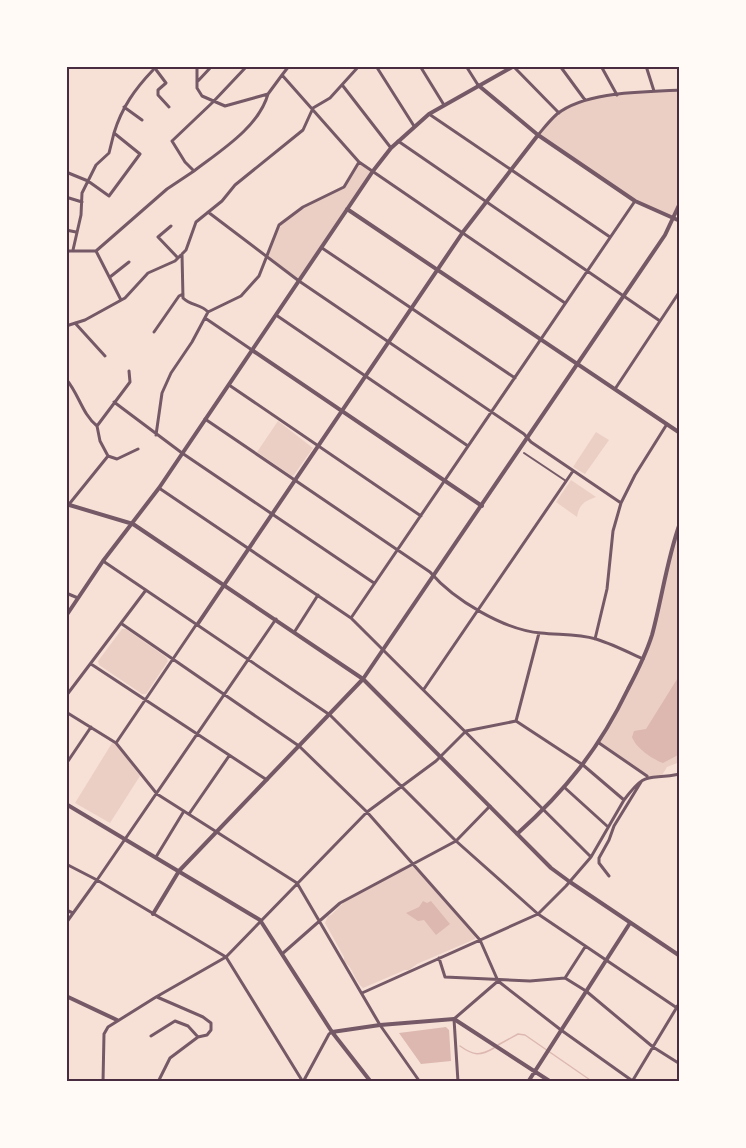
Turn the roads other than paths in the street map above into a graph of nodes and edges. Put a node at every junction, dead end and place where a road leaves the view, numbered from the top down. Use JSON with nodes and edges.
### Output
{"nodes":[{"id":1,"x":153,"y":66,"type":"edge"},
{"id":2,"x":163,"y":66,"type":"edge"},
{"id":3,"x":197,"y":66,"type":"edge"},
{"id":4,"x":212,"y":66,"type":"edge"},
{"id":5,"x":247,"y":66,"type":"edge"},
{"id":6,"x":289,"y":66,"type":"edge"},
{"id":7,"x":359,"y":66,"type":"edge"},
{"id":8,"x":376,"y":66,"type":"edge"},
{"id":9,"x":420,"y":66,"type":"edge"},
{"id":10,"x":466,"y":66,"type":"edge"},
{"id":11,"x":513,"y":66,"type":"edge"},
{"id":12,"x":560,"y":66,"type":"edge"},
{"id":13,"x":601,"y":66,"type":"edge"},
{"id":14,"x":646,"y":66,"type":"edge"},
{"id":15,"x":282,"y":75,"type":"junction"},
{"id":16,"x":197,"y":82,"type":"junction"},
{"id":17,"x":478,"y":85,"type":"junction"},
{"id":18,"x":343,"y":86,"type":"junction"},
{"id":19,"x":680,"y":90,"type":"edge"},
{"id":20,"x":654,"y":92,"type":"junction"},
{"id":21,"x":268,"y":94,"type":"junction"},
{"id":22,"x":617,"y":95,"type":"junction"},
{"id":23,"x":585,"y":100,"type":"junction"},
{"id":24,"x":213,"y":102,"type":"junction"},
{"id":25,"x":444,"y":105,"type":"junction"},
{"id":26,"x":124,"y":107,"type":"junction"},
{"id":27,"x":169,"y":107,"type":"dead end"},
{"id":28,"x":313,"y":108,"type":"junction"},
{"id":29,"x":559,"y":112,"type":"junction"},
{"id":30,"x":429,"y":114,"type":"junction"},
{"id":31,"x":142,"y":120,"type":"dead end"},
{"id":32,"x":414,"y":126,"type":"junction"},
{"id":33,"x":114,"y":132,"type":"junction"},
{"id":34,"x":538,"y":135,"type":"junction"},
{"id":35,"x":398,"y":141,"type":"junction"},
{"id":36,"x":391,"y":148,"type":"junction"},
{"id":37,"x":359,"y":162,"type":"junction"},
{"id":38,"x":511,"y":170,"type":"junction"},
{"id":39,"x":194,"y":171,"type":"junction"},
{"id":40,"x":373,"y":171,"type":"junction"},
{"id":41,"x":66,"y":172,"type":"edge"},
{"id":42,"x":88,"y":181,"type":"junction"},
{"id":43,"x":69,"y":198,"type":"dead end"},
{"id":44,"x":486,"y":201,"type":"junction"},
{"id":45,"x":635,"y":201,"type":"junction"},
{"id":46,"x":82,"y":202,"type":"junction"},
{"id":47,"x":680,"y":203,"type":"edge"},
{"id":48,"x":347,"y":209,"type":"junction"},
{"id":49,"x":208,"y":212,"type":"junction"},
{"id":50,"x":674,"y":218,"type":"junction"},
{"id":51,"x":680,"y":221,"type":"edge"},
{"id":52,"x":171,"y":226,"type":"dead end"},
{"id":53,"x":66,"y":230,"type":"edge"},
{"id":54,"x":76,"y":232,"type":"junction"},
{"id":55,"x":463,"y":232,"type":"junction"},
{"id":56,"x":610,"y":237,"type":"junction"},
{"id":57,"x":322,"y":248,"type":"junction"},
{"id":58,"x":73,"y":250,"type":"junction"},
{"id":59,"x":96,"y":251,"type":"junction"},
{"id":60,"x":182,"y":254,"type":"junction"},
{"id":61,"x":265,"y":256,"type":"junction"},
{"id":62,"x":178,"y":258,"type":"junction"},
{"id":63,"x":66,"y":260,"type":"edge"},
{"id":64,"x":129,"y":262,"type":"dead end"},
{"id":65,"x":438,"y":270,"type":"junction"},
{"id":66,"x":587,"y":270,"type":"junction"},
{"id":67,"x":110,"y":277,"type":"junction"},
{"id":68,"x":299,"y":281,"type":"junction"},
{"id":69,"x":680,"y":291,"type":"edge"},
{"id":70,"x":183,"y":294,"type":"junction"},
{"id":71,"x":623,"y":295,"type":"junction"},
{"id":72,"x":675,"y":299,"type":"junction"},
{"id":73,"x":121,"y":300,"type":"junction"},
{"id":74,"x":680,"y":302,"type":"edge"},
{"id":75,"x":565,"y":303,"type":"junction"},
{"id":76,"x":411,"y":308,"type":"junction"},
{"id":77,"x":208,"y":312,"type":"junction"},
{"id":78,"x":276,"y":315,"type":"junction"},
{"id":79,"x":205,"y":318,"type":"junction"},
{"id":80,"x":660,"y":321,"type":"junction"},
{"id":81,"x":75,"y":323,"type":"junction"},
{"id":82,"x":66,"y":326,"type":"edge"},
{"id":83,"x":154,"y":332,"type":"dead end"},
{"id":84,"x":541,"y":340,"type":"junction"},
{"id":85,"x":388,"y":342,"type":"junction"},
{"id":86,"x":252,"y":350,"type":"junction"},
{"id":87,"x":105,"y":356,"type":"dead end"},
{"id":88,"x":577,"y":364,"type":"junction"},
{"id":89,"x":129,"y":371,"type":"dead end"},
{"id":90,"x":365,"y":376,"type":"junction"},
{"id":91,"x":514,"y":378,"type":"junction"},
{"id":92,"x":66,"y":379,"type":"edge"},
{"id":93,"x":229,"y":385,"type":"junction"},
{"id":94,"x":615,"y":389,"type":"junction"},
{"id":95,"x":114,"y":402,"type":"junction"},
{"id":96,"x":342,"y":411,"type":"junction"},
{"id":97,"x":492,"y":412,"type":"junction"},
{"id":98,"x":205,"y":419,"type":"junction"},
{"id":99,"x":667,"y":424,"type":"junction"},
{"id":100,"x":97,"y":426,"type":"junction"},
{"id":101,"x":680,"y":434,"type":"edge"},
{"id":102,"x":156,"y":435,"type":"junction"},
{"id":103,"x":528,"y":438,"type":"junction"},
{"id":104,"x":318,"y":446,"type":"junction"},
{"id":105,"x":468,"y":446,"type":"junction"},
{"id":106,"x":138,"y":448,"type":"dead end"},
{"id":107,"x":182,"y":453,"type":"junction"},
{"id":108,"x":524,"y":453,"type":"dead end"},
{"id":109,"x":108,"y":456,"type":"junction"},
{"id":110,"x":573,"y":471,"type":"junction"},
{"id":111,"x":445,"y":481,"type":"junction"},
{"id":112,"x":566,"y":481,"type":"junction"},
{"id":113,"x":295,"y":482,"type":"junction"},
{"id":114,"x":159,"y":488,"type":"junction"},
{"id":115,"x":621,"y":503,"type":"junction"},
{"id":116,"x":67,"y":505,"type":"edge"},
{"id":117,"x":482,"y":506,"type":"junction"},
{"id":118,"x":271,"y":514,"type":"junction"},
{"id":119,"x":421,"y":516,"type":"junction"},
{"id":120,"x":680,"y":523,"type":"edge"},
{"id":121,"x":133,"y":524,"type":"junction"},
{"id":122,"x":679,"y":529,"type":"edge"},
{"id":123,"x":248,"y":548,"type":"junction"},
{"id":124,"x":398,"y":550,"type":"junction"},
{"id":125,"x":104,"y":561,"type":"junction"},
{"id":126,"x":433,"y":576,"type":"junction"},
{"id":127,"x":374,"y":583,"type":"junction"},
{"id":128,"x":224,"y":584,"type":"junction"},
{"id":129,"x":146,"y":590,"type":"junction"},
{"id":130,"x":66,"y":593,"type":"edge"},
{"id":131,"x":318,"y":595,"type":"junction"},
{"id":132,"x":79,"y":598,"type":"junction"},
{"id":133,"x":479,"y":611,"type":"junction"},
{"id":134,"x":66,"y":616,"type":"edge"},
{"id":135,"x":351,"y":618,"type":"junction"},
{"id":136,"x":276,"y":619,"type":"junction"},
{"id":137,"x":122,"y":624,"type":"junction"},
{"id":138,"x":197,"y":624,"type":"junction"},
{"id":139,"x":295,"y":631,"type":"junction"},
{"id":140,"x":539,"y":633,"type":"junction"},
{"id":141,"x":595,"y":639,"type":"junction"},
{"id":142,"x":384,"y":649,"type":"junction"},
{"id":143,"x":173,"y":659,"type":"junction"},
{"id":144,"x":248,"y":659,"type":"junction"},
{"id":145,"x":643,"y":659,"type":"junction"},
{"id":146,"x":91,"y":664,"type":"junction"},
{"id":147,"x":363,"y":679,"type":"junction"},
{"id":148,"x":424,"y":689,"type":"junction"},
{"id":149,"x":225,"y":694,"type":"junction"},
{"id":150,"x":66,"y":696,"type":"edge"},
{"id":151,"x":145,"y":700,"type":"junction"},
{"id":152,"x":66,"y":712,"type":"edge"},
{"id":153,"x":330,"y":715,"type":"junction"},
{"id":154,"x":516,"y":721,"type":"junction"},
{"id":155,"x":91,"y":727,"type":"junction"},
{"id":156,"x":466,"y":731,"type":"junction"},
{"id":157,"x":198,"y":734,"type":"junction"},
{"id":158,"x":116,"y":742,"type":"junction"},
{"id":159,"x":599,"y":743,"type":"junction"},
{"id":160,"x":299,"y":746,"type":"junction"},
{"id":161,"x":229,"y":755,"type":"junction"},
{"id":162,"x":440,"y":757,"type":"junction"},
{"id":163,"x":66,"y":764,"type":"edge"},
{"id":164,"x":583,"y":765,"type":"junction"},
{"id":165,"x":680,"y":774,"type":"edge"},
{"id":166,"x":647,"y":776,"type":"junction"},
{"id":167,"x":267,"y":780,"type":"junction"},
{"id":168,"x":642,"y":780,"type":"junction"},
{"id":169,"x":401,"y":786,"type":"junction"},
{"id":170,"x":564,"y":787,"type":"junction"},
{"id":171,"x":157,"y":794,"type":"junction"},
{"id":172,"x":624,"y":800,"type":"junction"},
{"id":173,"x":66,"y":804,"type":"edge"},
{"id":174,"x":490,"y":807,"type":"junction"},
{"id":175,"x":543,"y":809,"type":"junction"},
{"id":176,"x":184,"y":810,"type":"junction"},
{"id":177,"x":367,"y":812,"type":"junction"},
{"id":178,"x":189,"y":814,"type":"junction"},
{"id":179,"x":608,"y":826,"type":"junction"},
{"id":180,"x":217,"y":831,"type":"junction"},
{"id":181,"x":517,"y":834,"type":"junction"},
{"id":182,"x":126,"y":840,"type":"junction"},
{"id":183,"x":456,"y":841,"type":"junction"},
{"id":184,"x":156,"y":857,"type":"junction"},
{"id":185,"x":591,"y":857,"type":"junction"},
{"id":186,"x":413,"y":863,"type":"junction"},
{"id":187,"x":66,"y":864,"type":"edge"},
{"id":188,"x":179,"y":871,"type":"junction"},
{"id":189,"x":609,"y":876,"type":"dead end"},
{"id":190,"x":97,"y":880,"type":"junction"},
{"id":191,"x":570,"y":882,"type":"junction"},
{"id":192,"x":297,"y":883,"type":"junction"},
{"id":193,"x":66,"y":910,"type":"edge"},
{"id":194,"x":73,"y":913,"type":"junction"},
{"id":195,"x":153,"y":914,"type":"junction"},
{"id":196,"x":538,"y":914,"type":"junction"},
{"id":197,"x":261,"y":920,"type":"junction"},
{"id":198,"x":320,"y":921,"type":"junction"},
{"id":199,"x":66,"y":923,"type":"edge"},
{"id":200,"x":630,"y":923,"type":"junction"},
{"id":201,"x":480,"y":940,"type":"junction"},
{"id":202,"x":585,"y":946,"type":"junction"},
{"id":203,"x":282,"y":954,"type":"junction"},
{"id":204,"x":680,"y":956,"type":"edge"},
{"id":205,"x":225,"y":957,"type":"junction"},
{"id":206,"x":439,"y":958,"type":"junction"},
{"id":207,"x":606,"y":960,"type":"junction"},
{"id":208,"x":565,"y":978,"type":"junction"},
{"id":209,"x":498,"y":981,"type":"junction"},
{"id":210,"x":586,"y":991,"type":"junction"},
{"id":211,"x":362,"y":993,"type":"junction"},
{"id":212,"x":66,"y":996,"type":"edge"},
{"id":213,"x":156,"y":997,"type":"junction"},
{"id":214,"x":680,"y":1002,"type":"edge"},
{"id":215,"x":678,"y":1008,"type":"edge"},
{"id":216,"x":454,"y":1018,"type":"junction"},
{"id":217,"x":117,"y":1020,"type":"junction"},
{"id":218,"x":380,"y":1025,"type":"junction"},
{"id":219,"x":561,"y":1030,"type":"junction"},
{"id":220,"x":332,"y":1032,"type":"junction"},
{"id":221,"x":151,"y":1036,"type":"dead end"},
{"id":222,"x":198,"y":1036,"type":"junction"},
{"id":223,"x":653,"y":1047,"type":"junction"},
{"id":224,"x":680,"y":1064,"type":"edge"},
{"id":225,"x":536,"y":1071,"type":"junction"},
{"id":226,"x":369,"y":1081,"type":"edge"},
{"id":227,"x":103,"y":1082,"type":"edge"},
{"id":228,"x":158,"y":1082,"type":"edge"},
{"id":229,"x":302,"y":1082,"type":"edge"},
{"id":230,"x":420,"y":1082,"type":"edge"},
{"id":231,"x":458,"y":1082,"type":"edge"},
{"id":232,"x":528,"y":1082,"type":"edge"},
{"id":233,"x":551,"y":1082,"type":"edge"},
{"id":234,"x":633,"y":1082,"type":"edge"}],
"edges":[{"from":1,"to":2,"type":"street"},
{"from":1,"to":26,"type":"street"},
{"from":1,"to":27,"type":"street"},
{"from":3,"to":16,"type":"street"},
{"from":4,"to":16,"type":"street"},
{"from":5,"to":24,"type":"street"},
{"from":6,"to":15,"type":"street"},
{"from":7,"to":18,"type":"street"},
{"from":8,"to":32,"type":"street"},
{"from":9,"to":25,"type":"street"},
{"from":10,"to":17,"type":"street"},
{"from":11,"to":17,"type":"street"},
{"from":11,"to":29,"type":"street"},
{"from":12,"to":23,"type":"street"},
{"from":13,"to":22,"type":"street"},
{"from":14,"to":20,"type":"street"},
{"from":15,"to":21,"type":"street"},
{"from":15,"to":28,"type":"street"},
{"from":16,"to":24,"type":"street"},
{"from":17,"to":25,"type":"street"},
{"from":17,"to":34,"type":"street"},
{"from":18,"to":28,"type":"street"},
{"from":18,"to":36,"type":"street"},
{"from":19,"to":20,"type":"street"},
{"from":20,"to":22,"type":"street"},
{"from":21,"to":24,"type":"street"},
{"from":21,"to":39,"type":"street"},
{"from":22,"to":23,"type":"street"},
{"from":23,"to":29,"type":"street"},
{"from":24,"to":39,"type":"street"},
{"from":25,"to":30,"type":"street"},
{"from":26,"to":31,"type":"street"},
{"from":26,"to":33,"type":"street"},
{"from":28,"to":37,"type":"street"},
{"from":28,"to":49,"type":"street"},
{"from":29,"to":34,"type":"street"},
{"from":30,"to":32,"type":"street"},
{"from":30,"to":38,"type":"street"},
{"from":32,"to":35,"type":"street"},
{"from":33,"to":42,"type":"street"},
{"from":33,"to":42,"type":"street"},
{"from":34,"to":38,"type":"street"},
{"from":34,"to":45,"type":"street"},
{"from":35,"to":36,"type":"street"},
{"from":35,"to":44,"type":"street"},
{"from":36,"to":40,"type":"street"},
{"from":37,"to":40,"type":"street"},
{"from":37,"to":61,"type":"street"},
{"from":38,"to":44,"type":"street"},
{"from":38,"to":56,"type":"street"},
{"from":39,"to":59,"type":"street"},
{"from":40,"to":48,"type":"street"},
{"from":40,"to":55,"type":"street"},
{"from":41,"to":42,"type":"street"},
{"from":42,"to":46,"type":"street"},
{"from":43,"to":46,"type":"street"},
{"from":44,"to":55,"type":"street"},
{"from":44,"to":66,"type":"street"},
{"from":45,"to":50,"type":"street"},
{"from":45,"to":56,"type":"street"},
{"from":46,"to":54,"type":"street"},
{"from":47,"to":50,"type":"street"},
{"from":48,"to":57,"type":"street"},
{"from":48,"to":65,"type":"street"},
{"from":49,"to":60,"type":"street"},
{"from":49,"to":61,"type":"street"},
{"from":50,"to":51,"type":"street"},
{"from":50,"to":71,"type":"street"},
{"from":52,"to":62,"type":"street"},
{"from":53,"to":54,"type":"street"},
{"from":54,"to":58,"type":"street"},
{"from":55,"to":65,"type":"street"},
{"from":55,"to":75,"type":"street"},
{"from":56,"to":66,"type":"street"},
{"from":57,"to":68,"type":"street"},
{"from":57,"to":76,"type":"street"},
{"from":58,"to":59,"type":"street"},
{"from":58,"to":63,"type":"street"},
{"from":59,"to":67,"type":"street"},
{"from":60,"to":62,"type":"street"},
{"from":60,"to":70,"type":"street"},
{"from":61,"to":68,"type":"street"},
{"from":61,"to":77,"type":"street"},
{"from":62,"to":73,"type":"street"},
{"from":64,"to":67,"type":"street"},
{"from":65,"to":76,"type":"street"},
{"from":65,"to":84,"type":"street"},
{"from":66,"to":71,"type":"street"},
{"from":66,"to":75,"type":"street"},
{"from":67,"to":73,"type":"street"},
{"from":68,"to":78,"type":"street"},
{"from":68,"to":85,"type":"street"},
{"from":69,"to":72,"type":"street"},
{"from":70,"to":77,"type":"street"},
{"from":70,"to":83,"type":"street"},
{"from":71,"to":80,"type":"street"},
{"from":71,"to":88,"type":"street"},
{"from":72,"to":74,"type":"street"},
{"from":72,"to":80,"type":"street"},
{"from":73,"to":81,"type":"street"},
{"from":75,"to":84,"type":"street"},
{"from":76,"to":85,"type":"street"},
{"from":76,"to":91,"type":"street"},
{"from":77,"to":79,"type":"street"},
{"from":78,"to":86,"type":"street"},
{"from":78,"to":90,"type":"street"},
{"from":79,"to":86,"type":"street"},
{"from":79,"to":102,"type":"street"},
{"from":80,"to":94,"type":"street"},
{"from":81,"to":82,"type":"street"},
{"from":81,"to":87,"type":"street"},
{"from":84,"to":88,"type":"street"},
{"from":84,"to":91,"type":"street"},
{"from":85,"to":90,"type":"street"},
{"from":85,"to":97,"type":"street"},
{"from":86,"to":93,"type":"street"},
{"from":86,"to":96,"type":"street"},
{"from":88,"to":94,"type":"street"},
{"from":88,"to":103,"type":"street"},
{"from":89,"to":95,"type":"street"},
{"from":90,"to":96,"type":"street"},
{"from":90,"to":105,"type":"street"},
{"from":91,"to":97,"type":"street"},
{"from":92,"to":100,"type":"street"},
{"from":93,"to":98,"type":"street"},
{"from":93,"to":104,"type":"street"},
{"from":94,"to":99,"type":"street"},
{"from":95,"to":100,"type":"street"},
{"from":95,"to":102,"type":"street"},
{"from":96,"to":104,"type":"street"},
{"from":96,"to":111,"type":"street"},
{"from":97,"to":103,"type":"street"},
{"from":97,"to":105,"type":"street"},
{"from":98,"to":107,"type":"street"},
{"from":98,"to":113,"type":"street"},
{"from":99,"to":101,"type":"street"},
{"from":99,"to":115,"type":"street"},
{"from":100,"to":109,"type":"street"},
{"from":102,"to":107,"type":"street"},
{"from":103,"to":110,"type":"street"},
{"from":103,"to":117,"type":"street"},
{"from":104,"to":113,"type":"street"},
{"from":104,"to":119,"type":"street"},
{"from":105,"to":111,"type":"street"},
{"from":106,"to":109,"type":"street"},
{"from":107,"to":114,"type":"street"},
{"from":107,"to":118,"type":"street"},
{"from":108,"to":112,"type":"street"},
{"from":109,"to":116,"type":"street"},
{"from":110,"to":112,"type":"street"},
{"from":110,"to":115,"type":"street"},
{"from":111,"to":117,"type":"street"},
{"from":111,"to":119,"type":"street"},
{"from":112,"to":133,"type":"street"},
{"from":113,"to":118,"type":"street"},
{"from":113,"to":124,"type":"street"},
{"from":114,"to":121,"type":"street"},
{"from":114,"to":123,"type":"street"},
{"from":115,"to":141,"type":"street"},
{"from":116,"to":121,"type":"street"},
{"from":117,"to":126,"type":"street"},
{"from":118,"to":123,"type":"street"},
{"from":118,"to":127,"type":"street"},
{"from":119,"to":124,"type":"street"},
{"from":120,"to":122,"type":"street"},
{"from":121,"to":125,"type":"street"},
{"from":121,"to":128,"type":"street"},
{"from":122,"to":145,"type":"street"},
{"from":123,"to":128,"type":"street"},
{"from":123,"to":131,"type":"street"},
{"from":124,"to":126,"type":"street"},
{"from":124,"to":127,"type":"street"},
{"from":125,"to":129,"type":"street"},
{"from":125,"to":132,"type":"street"},
{"from":126,"to":133,"type":"street"},
{"from":126,"to":142,"type":"street"},
{"from":127,"to":135,"type":"street"},
{"from":128,"to":136,"type":"street"},
{"from":128,"to":138,"type":"street"},
{"from":129,"to":137,"type":"street"},
{"from":129,"to":138,"type":"street"},
{"from":130,"to":132,"type":"street"},
{"from":131,"to":135,"type":"street"},
{"from":131,"to":139,"type":"street"},
{"from":132,"to":134,"type":"street"},
{"from":133,"to":140,"type":"street"},
{"from":133,"to":148,"type":"street"},
{"from":135,"to":142,"type":"street"},
{"from":136,"to":139,"type":"street"},
{"from":136,"to":144,"type":"street"},
{"from":137,"to":143,"type":"street"},
{"from":137,"to":146,"type":"street"},
{"from":138,"to":143,"type":"street"},
{"from":138,"to":144,"type":"street"},
{"from":139,"to":147,"type":"street"},
{"from":140,"to":141,"type":"street"},
{"from":140,"to":154,"type":"street"},
{"from":141,"to":145,"type":"street"},
{"from":142,"to":147,"type":"street"},
{"from":142,"to":148,"type":"street"},
{"from":143,"to":149,"type":"street"},
{"from":143,"to":151,"type":"street"},
{"from":144,"to":149,"type":"street"},
{"from":144,"to":153,"type":"street"},
{"from":145,"to":159,"type":"street"},
{"from":146,"to":150,"type":"street"},
{"from":146,"to":151,"type":"street"},
{"from":147,"to":153,"type":"street"},
{"from":147,"to":162,"type":"street"},
{"from":148,"to":156,"type":"street"},
{"from":149,"to":157,"type":"street"},
{"from":149,"to":160,"type":"street"},
{"from":151,"to":157,"type":"street"},
{"from":151,"to":158,"type":"street"},
{"from":152,"to":155,"type":"street"},
{"from":153,"to":160,"type":"street"},
{"from":153,"to":169,"type":"street"},
{"from":154,"to":156,"type":"street"},
{"from":154,"to":164,"type":"street"},
{"from":155,"to":158,"type":"street"},
{"from":155,"to":163,"type":"street"},
{"from":156,"to":162,"type":"street"},
{"from":156,"to":175,"type":"street"},
{"from":157,"to":161,"type":"street"},
{"from":157,"to":171,"type":"street"},
{"from":158,"to":171,"type":"street"},
{"from":159,"to":164,"type":"street"},
{"from":159,"to":166,"type":"street"},
{"from":160,"to":167,"type":"street"},
{"from":160,"to":177,"type":"street"},
{"from":161,"to":167,"type":"street"},
{"from":161,"to":178,"type":"street"},
{"from":162,"to":169,"type":"street"},
{"from":162,"to":174,"type":"street"},
{"from":164,"to":170,"type":"street"},
{"from":164,"to":172,"type":"street"},
{"from":165,"to":166,"type":"street"},
{"from":166,"to":168,"type":"street"},
{"from":167,"to":180,"type":"street"},
{"from":168,"to":172,"type":"street"},
{"from":168,"to":189,"type":"street"},
{"from":169,"to":177,"type":"street"},
{"from":169,"to":183,"type":"street"},
{"from":170,"to":175,"type":"street"},
{"from":170,"to":179,"type":"street"},
{"from":171,"to":176,"type":"street"},
{"from":171,"to":182,"type":"street"},
{"from":172,"to":179,"type":"street"},
{"from":173,"to":182,"type":"street"},
{"from":174,"to":181,"type":"street"},
{"from":174,"to":183,"type":"street"},
{"from":175,"to":181,"type":"street"},
{"from":175,"to":185,"type":"street"},
{"from":176,"to":178,"type":"street"},
{"from":176,"to":184,"type":"street"},
{"from":177,"to":186,"type":"street"},
{"from":177,"to":192,"type":"street"},
{"from":178,"to":180,"type":"street"},
{"from":179,"to":185,"type":"street"},
{"from":180,"to":188,"type":"street"},
{"from":180,"to":192,"type":"street"},
{"from":181,"to":191,"type":"street"},
{"from":182,"to":184,"type":"street"},
{"from":182,"to":190,"type":"street"},
{"from":183,"to":186,"type":"street"},
{"from":183,"to":196,"type":"street"},
{"from":184,"to":188,"type":"street"},
{"from":185,"to":191,"type":"street"},
{"from":186,"to":198,"type":"street"},
{"from":186,"to":201,"type":"street"},
{"from":187,"to":190,"type":"street"},
{"from":188,"to":195,"type":"street"},
{"from":188,"to":197,"type":"street"},
{"from":190,"to":194,"type":"street"},
{"from":190,"to":195,"type":"street"},
{"from":191,"to":196,"type":"street"},
{"from":191,"to":200,"type":"street"},
{"from":192,"to":197,"type":"street"},
{"from":192,"to":198,"type":"street"},
{"from":193,"to":194,"type":"street"},
{"from":194,"to":199,"type":"street"},
{"from":195,"to":205,"type":"street"},
{"from":196,"to":201,"type":"street"},
{"from":196,"to":202,"type":"street"},
{"from":197,"to":203,"type":"street"},
{"from":197,"to":205,"type":"street"},
{"from":198,"to":203,"type":"street"},
{"from":198,"to":211,"type":"street"},
{"from":200,"to":204,"type":"street"},
{"from":200,"to":207,"type":"street"},
{"from":201,"to":206,"type":"street"},
{"from":201,"to":209,"type":"street"},
{"from":202,"to":207,"type":"street"},
{"from":202,"to":208,"type":"street"},
{"from":203,"to":220,"type":"street"},
{"from":205,"to":213,"type":"street"},
{"from":205,"to":229,"type":"street"},
{"from":206,"to":209,"type":"street"},
{"from":206,"to":211,"type":"street"},
{"from":207,"to":210,"type":"street"},
{"from":207,"to":215,"type":"street"},
{"from":208,"to":209,"type":"street"},
{"from":208,"to":210,"type":"street"},
{"from":209,"to":216,"type":"street"},
{"from":209,"to":219,"type":"street"},
{"from":210,"to":219,"type":"street"},
{"from":210,"to":223,"type":"street"},
{"from":211,"to":218,"type":"street"},
{"from":212,"to":217,"type":"street"},
{"from":213,"to":217,"type":"street"},
{"from":213,"to":222,"type":"street"},
{"from":214,"to":215,"type":"street"},
{"from":215,"to":223,"type":"street"},
{"from":216,"to":218,"type":"street"},
{"from":216,"to":225,"type":"street"},
{"from":216,"to":231,"type":"street"},
{"from":217,"to":227,"type":"street"},
{"from":218,"to":220,"type":"street"},
{"from":218,"to":230,"type":"street"},
{"from":219,"to":225,"type":"street"},
{"from":219,"to":234,"type":"street"},
{"from":220,"to":226,"type":"street"},
{"from":220,"to":229,"type":"street"},
{"from":221,"to":222,"type":"street"},
{"from":222,"to":228,"type":"street"},
{"from":223,"to":224,"type":"street"},
{"from":223,"to":234,"type":"street"},
{"from":225,"to":232,"type":"street"},
{"from":225,"to":233,"type":"street"}]}
